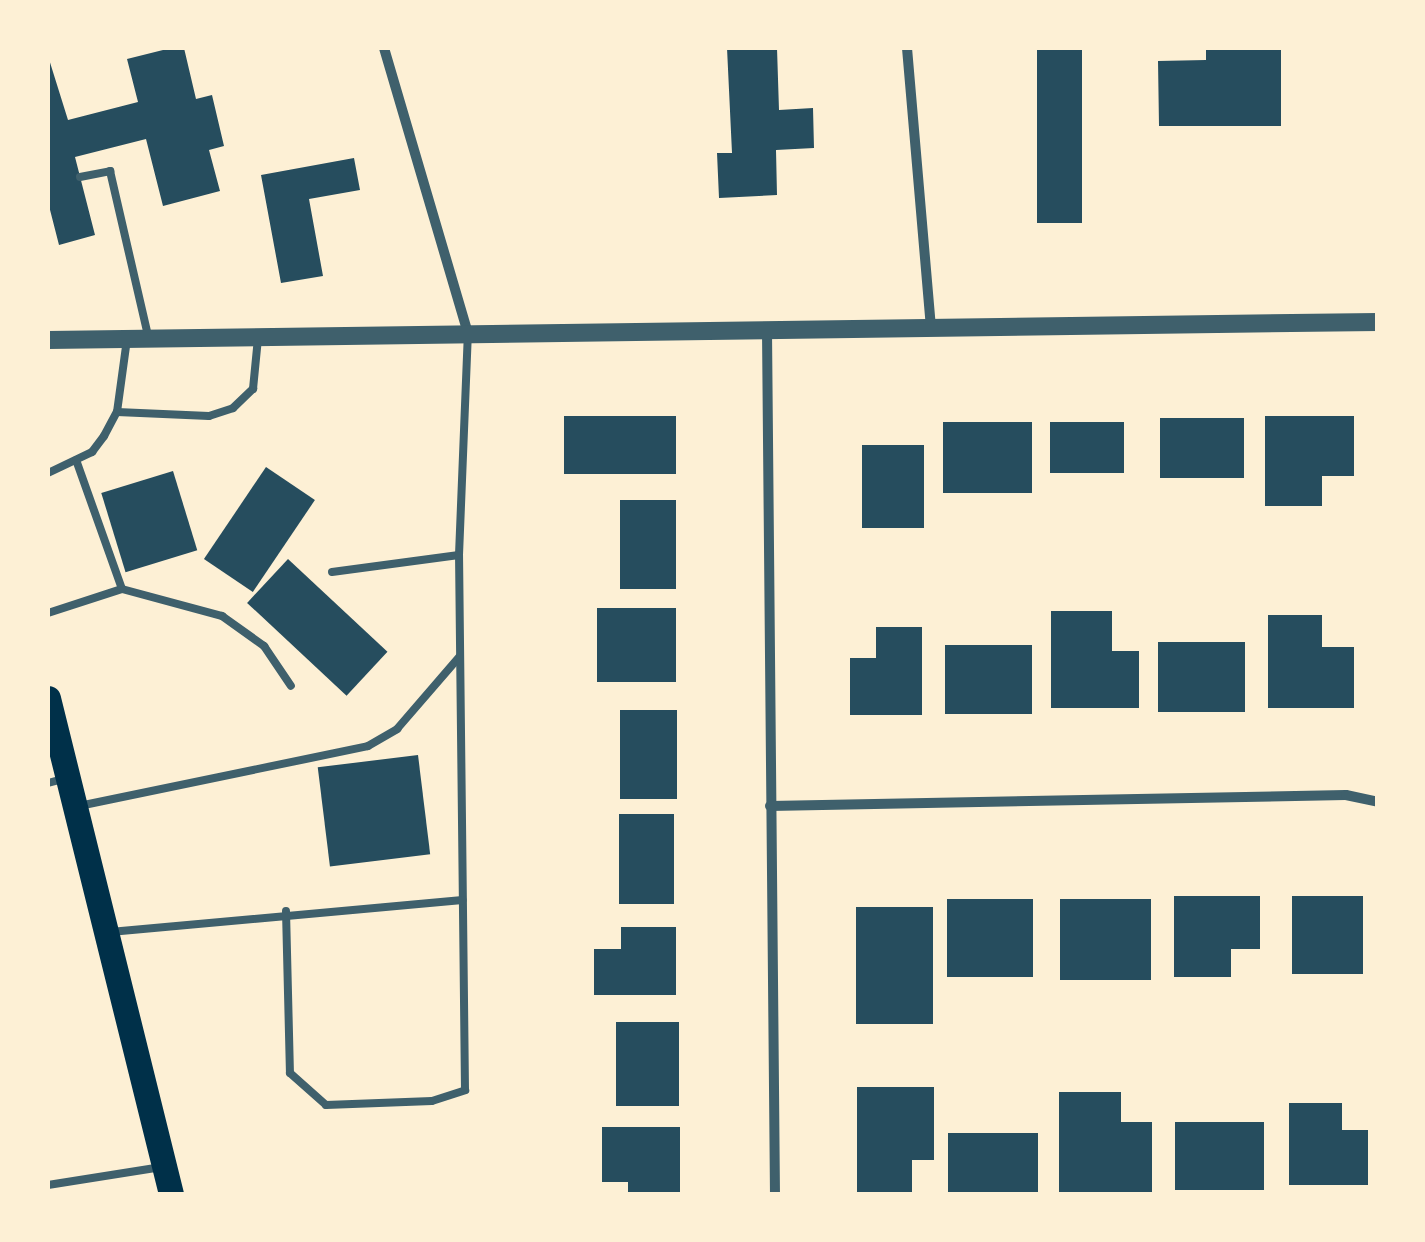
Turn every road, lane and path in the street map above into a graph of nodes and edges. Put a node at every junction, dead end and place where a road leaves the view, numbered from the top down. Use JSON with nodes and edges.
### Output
{"nodes":[{"id":1,"x":384,"y":48,"type":"edge"},
{"id":2,"x":907,"y":48,"type":"edge"},
{"id":3,"x":80,"y":177,"type":"dead end"},
{"id":4,"x":1378,"y":322,"type":"edge"},
{"id":5,"x":931,"y":327,"type":"junction"},
{"id":6,"x":766,"y":331,"type":"junction"},
{"id":7,"x":468,"y":334,"type":"junction"},
{"id":8,"x":258,"y":337,"type":"junction"},
{"id":9,"x":127,"y":339,"type":"junction"},
{"id":10,"x":148,"y":339,"type":"junction"},
{"id":11,"x":48,"y":340,"type":"edge"},
{"id":12,"x":118,"y":412,"type":"junction"},
{"id":13,"x":76,"y":460,"type":"junction"},
{"id":14,"x":48,"y":474,"type":"edge"},
{"id":15,"x":459,"y":555,"type":"junction"},
{"id":16,"x":332,"y":572,"type":"dead end"},
{"id":17,"x":122,"y":588,"type":"junction"},
{"id":18,"x":48,"y":613,"type":"edge"},
{"id":19,"x":461,"y":654,"type":"junction"},
{"id":20,"x":291,"y":686,"type":"dead end"},
{"id":21,"x":48,"y":698,"type":"edge"},
{"id":22,"x":58,"y":780,"type":"edge"},
{"id":23,"x":1378,"y":802,"type":"edge"},
{"id":24,"x":770,"y":806,"type":"junction"},
{"id":25,"x":74,"y":807,"type":"junction"},
{"id":26,"x":463,"y":900,"type":"junction"},
{"id":27,"x":286,"y":912,"type":"junction"},
{"id":28,"x":106,"y":932,"type":"junction"},
{"id":29,"x":164,"y":1166,"type":"junction"},
{"id":30,"x":48,"y":1185,"type":"edge"},
{"id":31,"x":171,"y":1194,"type":"edge"},
{"id":32,"x":776,"y":1194,"type":"edge"}],
"edges":[{"from":1,"to":7,"type":"street"},
{"from":2,"to":5,"type":"street"},
{"from":3,"to":10,"type":"lane"},
{"from":4,"to":5,"type":"street"},
{"from":5,"to":6,"type":"street"},
{"from":6,"to":7,"type":"street"},
{"from":6,"to":24,"type":"street"},
{"from":7,"to":8,"type":"street"},
{"from":7,"to":15,"type":"lane"},
{"from":8,"to":10,"type":"street"},
{"from":8,"to":12,"type":"lane"},
{"from":9,"to":10,"type":"street"},
{"from":9,"to":11,"type":"street"},
{"from":9,"to":12,"type":"lane"},
{"from":12,"to":13,"type":"lane"},
{"from":13,"to":14,"type":"lane"},
{"from":13,"to":17,"type":"lane"},
{"from":15,"to":16,"type":"lane"},
{"from":15,"to":19,"type":"lane"},
{"from":17,"to":18,"type":"lane"},
{"from":17,"to":20,"type":"lane"},
{"from":19,"to":25,"type":"lane"},
{"from":19,"to":26,"type":"lane"},
{"from":21,"to":22,"type":"main road"},
{"from":22,"to":25,"type":"main road"},
{"from":23,"to":24,"type":"street"},
{"from":24,"to":32,"type":"street"},
{"from":25,"to":28,"type":"main road"},
{"from":26,"to":27,"type":"lane"},
{"from":26,"to":27,"type":"lane"},
{"from":27,"to":28,"type":"lane"},
{"from":28,"to":29,"type":"main road"},
{"from":29,"to":30,"type":"lane"},
{"from":29,"to":31,"type":"main road"}]}
